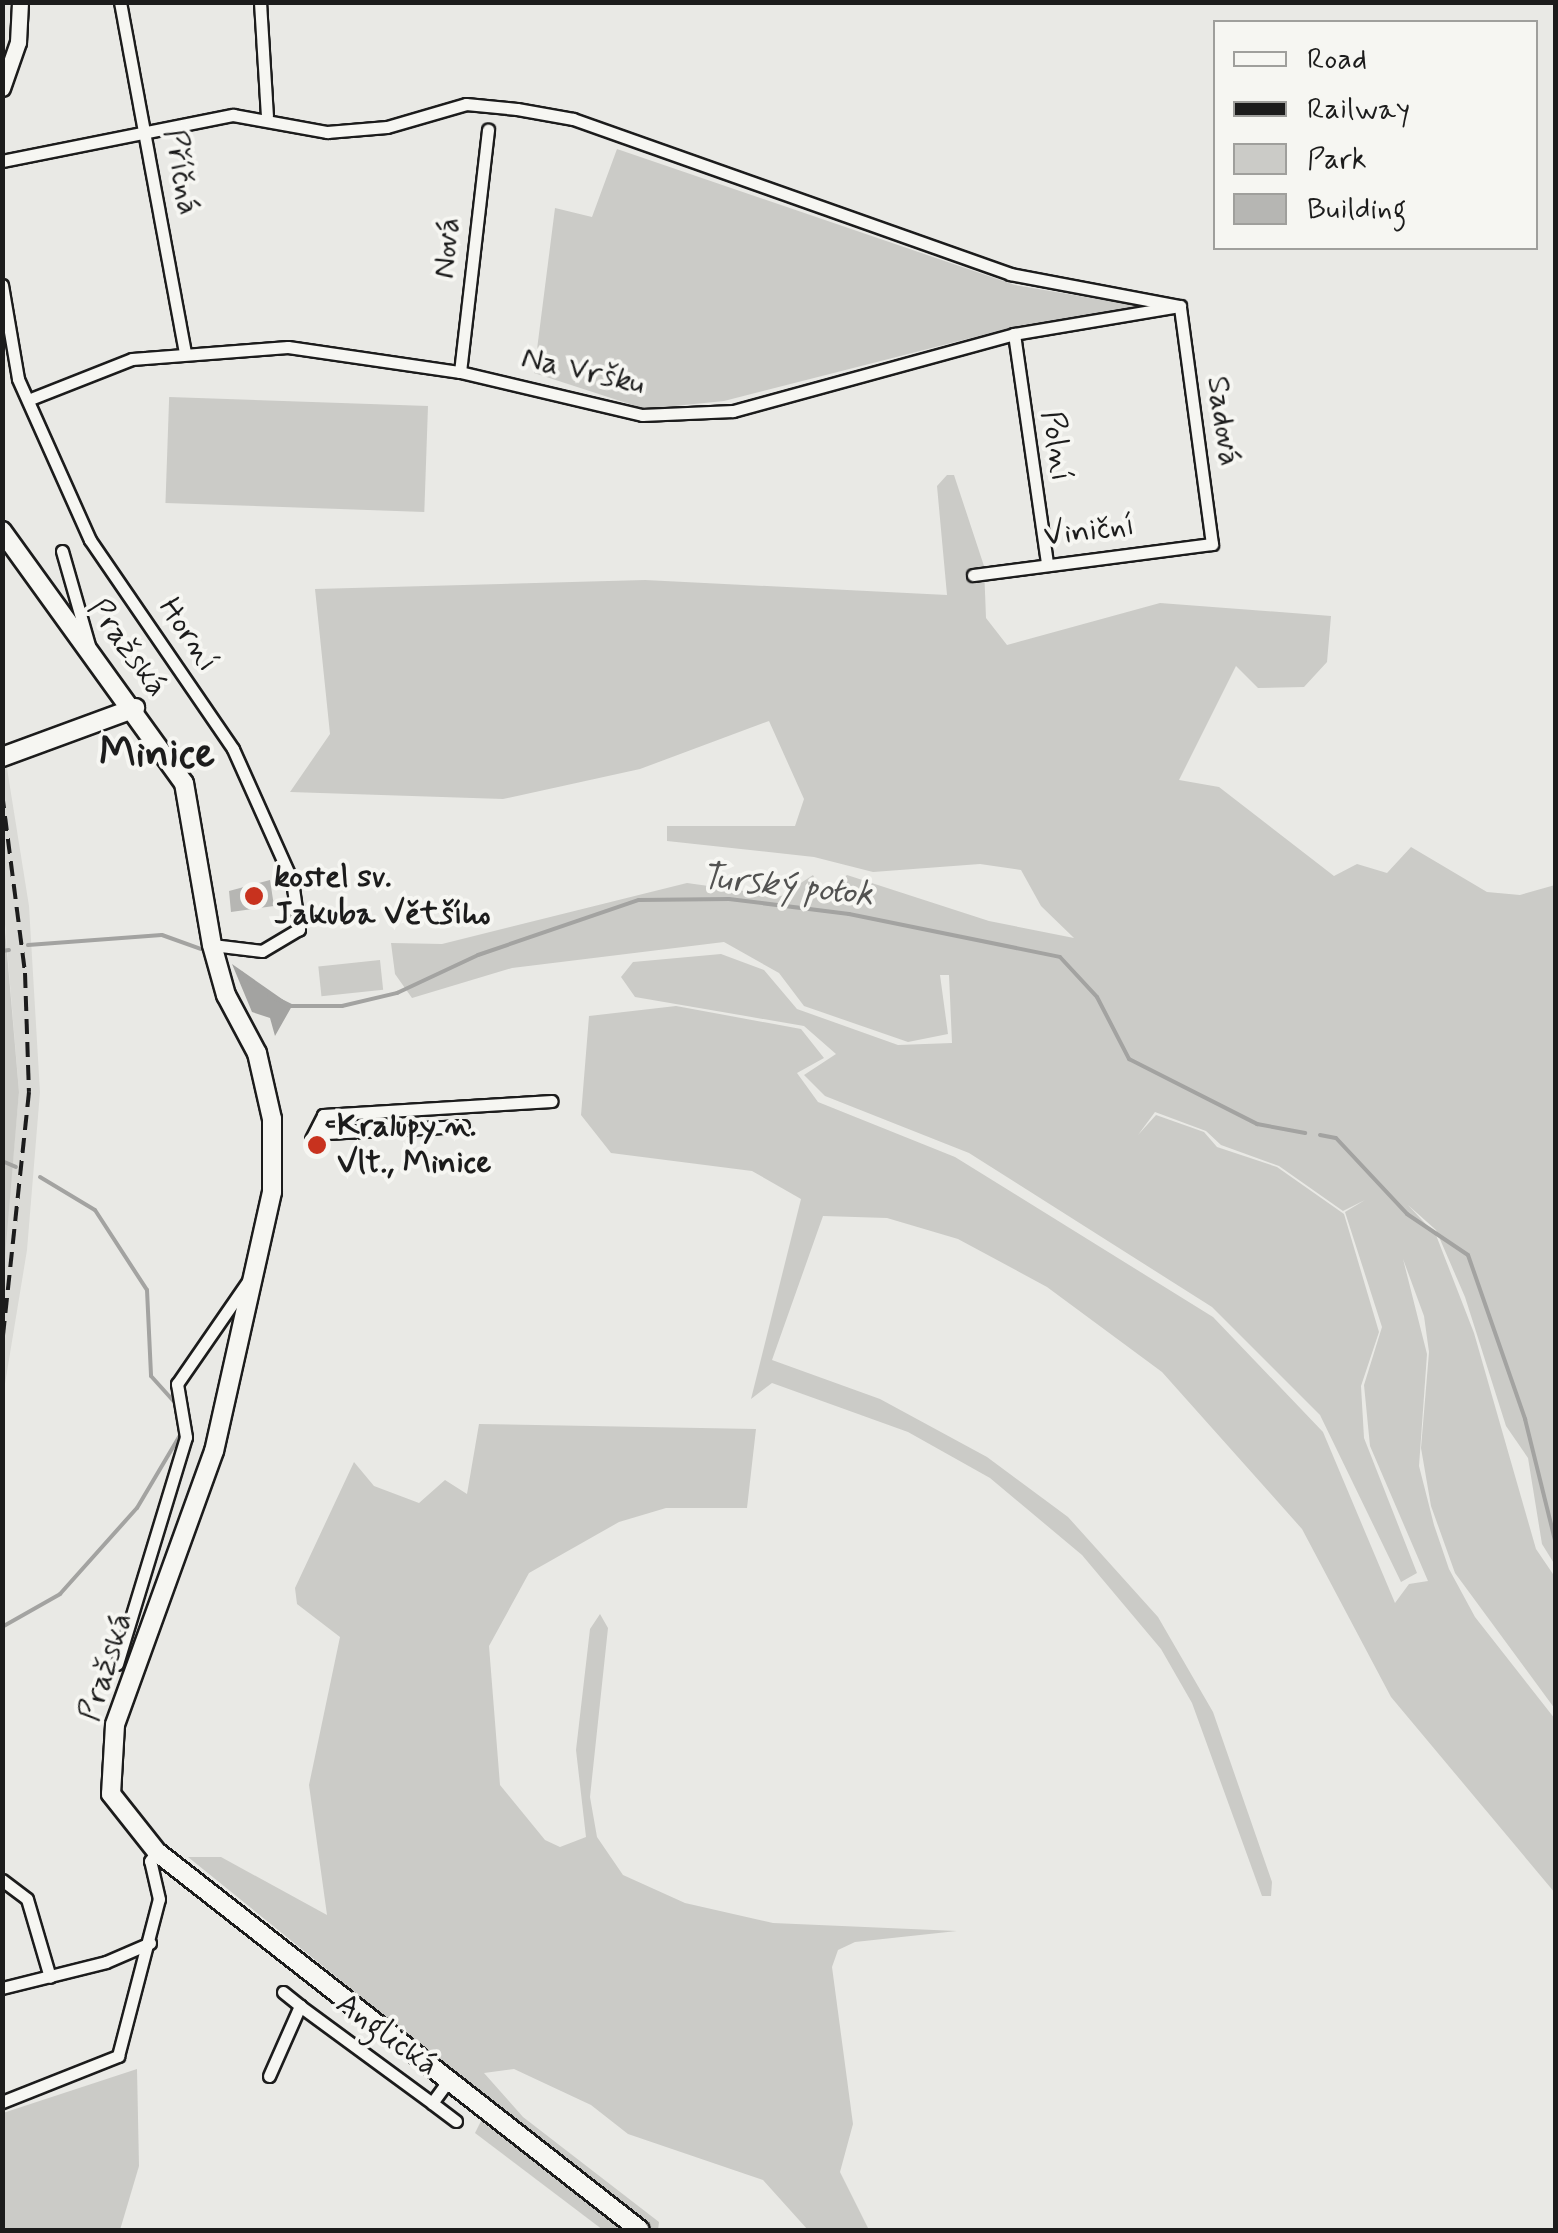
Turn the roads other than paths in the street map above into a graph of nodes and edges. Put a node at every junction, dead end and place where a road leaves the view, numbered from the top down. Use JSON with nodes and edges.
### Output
{"nodes":[{"id":1,"x":20,"y":2,"type":"edge"},
{"id":2,"x":120,"y":2,"type":"edge"},
{"id":3,"x":260,"y":2,"type":"edge"},
{"id":4,"x":2,"y":88,"type":"edge"},
{"id":5,"x":267,"y":116,"type":"junction"},
{"id":6,"x":488,"y":130,"type":"dead end"},
{"id":7,"x":146,"y":131,"type":"junction"},
{"id":8,"x":2,"y":161,"type":"edge"},
{"id":9,"x":2,"y":285,"type":"edge"},
{"id":10,"x":1180,"y":306,"type":"junction"},
{"id":11,"x":1014,"y":334,"type":"junction"},
{"id":12,"x":185,"y":353,"type":"junction"},
{"id":13,"x":460,"y":372,"type":"junction"},
{"id":14,"x":33,"y":398,"type":"junction"},
{"id":15,"x":2,"y":531,"type":"edge"},
{"id":16,"x":1212,"y":544,"type":"joint"},
{"id":17,"x":62,"y":551,"type":"dead end"},
{"id":18,"x":1046,"y":564,"type":"junction"},
{"id":19,"x":972,"y":575,"type":"dead end"},
{"id":20,"x":89,"y":645,"type":"junction"},
{"id":21,"x":134,"y":708,"type":"junction"},
{"id":22,"x":2,"y":757,"type":"edge"},
{"id":23,"x":212,"y":945,"type":"junction"},
{"id":24,"x":552,"y":1101,"type":"dead end"},
{"id":25,"x":318,"y":1126,"type":"junction"},
{"id":26,"x":464,"y":1126,"type":"dead end"},
{"id":27,"x":311,"y":1139,"type":"dead end"},
{"id":28,"x":256,"y":1271,"type":"junction"},
{"id":29,"x":117,"y":1664,"type":"dead end"},
{"id":30,"x":154,"y":1856,"type":"junction"},
{"id":31,"x":3,"y":1880,"type":"edge"},
{"id":32,"x":150,"y":1943,"type":"junction"},
{"id":33,"x":50,"y":1977,"type":"junction"},
{"id":34,"x":2,"y":1988,"type":"edge"},
{"id":35,"x":283,"y":1992,"type":"dead end"},
{"id":36,"x":300,"y":2006,"type":"junction"},
{"id":37,"x":268,"y":2076,"type":"dead end"},
{"id":38,"x":448,"y":2081,"type":"junction"},
{"id":39,"x":2,"y":2102,"type":"edge"},
{"id":40,"x":432,"y":2103,"type":"junction"},
{"id":41,"x":456,"y":2121,"type":"dead end"},
{"id":42,"x":640,"y":2230,"type":"edge"}],
"edges":[{"from":1,"to":4,"type":"street"},
{"from":2,"to":7,"type":"street","name":"Příčná"},
{"from":3,"to":5,"type":"street"},
{"from":5,"to":7,"type":"street"},
{"from":5,"to":10,"type":"street"},
{"from":6,"to":13,"type":"street","name":"Nová"},
{"from":7,"to":8,"type":"street"},
{"from":7,"to":12,"type":"street","name":"Příčná"},
{"from":9,"to":14,"type":"street","name":"Horní"},
{"from":10,"to":11,"type":"street","name":"Na Vršku"},
{"from":10,"to":16,"type":"street","name":"Sadová"},
{"from":11,"to":13,"type":"street","name":"Na Vršku"},
{"from":11,"to":18,"type":"street","name":"Polní"},
{"from":12,"to":13,"type":"street","name":"Na Vršku"},
{"from":12,"to":14,"type":"street","name":"Na Vršku"},
{"from":14,"to":23,"type":"street","name":"Horní"},
{"from":15,"to":20,"type":"main road","name":"Pražská"},
{"from":16,"to":18,"type":"street","name":"Viniční"},
{"from":17,"to":20,"type":"street"},
{"from":18,"to":19,"type":"street","name":"Viniční"},
{"from":20,"to":21,"type":"main road","name":"Pražská"},
{"from":21,"to":22,"type":"main road"},
{"from":21,"to":23,"type":"main road","name":"Pražská"},
{"from":23,"to":28,"type":"main road","name":"Pražská"},
{"from":24,"to":25,"type":"street"},
{"from":25,"to":26,"type":"street"},
{"from":25,"to":27,"type":"street"},
{"from":28,"to":29,"type":"street","name":"Pražská"},
{"from":28,"to":30,"type":"main road","name":"Pražská"},
{"from":30,"to":32,"type":"street"},
{"from":30,"to":38,"type":"main road","name":"Pražská"},
{"from":31,"to":33,"type":"street"},
{"from":32,"to":33,"type":"street"},
{"from":32,"to":39,"type":"street"},
{"from":33,"to":34,"type":"street"},
{"from":35,"to":36,"type":"street"},
{"from":36,"to":37,"type":"street","name":"Anglická"},
{"from":36,"to":40,"type":"street","name":"Anglická"},
{"from":38,"to":40,"type":"street","name":"Anglická"},
{"from":38,"to":42,"type":"main road","name":"Pražská"},
{"from":40,"to":41,"type":"street"}]}
